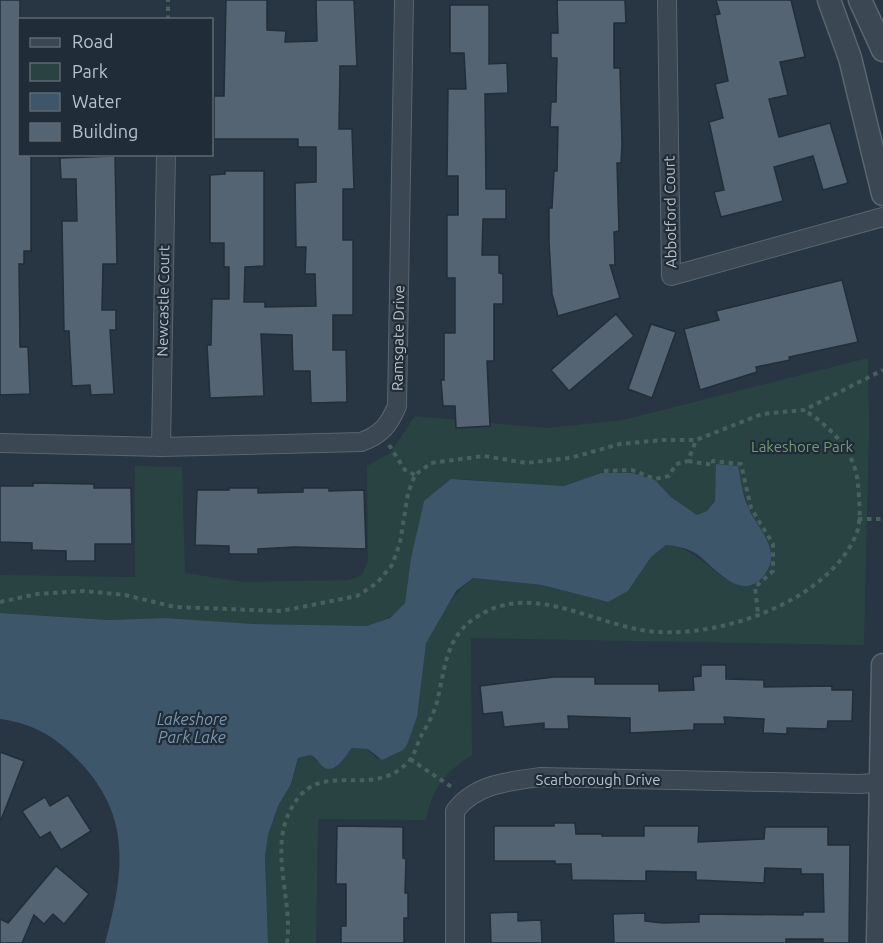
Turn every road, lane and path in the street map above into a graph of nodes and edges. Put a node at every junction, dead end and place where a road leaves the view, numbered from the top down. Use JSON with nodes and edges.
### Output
{"nodes":[{"id":1,"x":168,"y":0,"type":"edge"},
{"id":2,"x":404,"y":0,"type":"edge"},
{"id":3,"x":667,"y":0,"type":"edge"},
{"id":4,"x":829,"y":0,"type":"edge"},
{"id":5,"x":860,"y":0,"type":"edge"},
{"id":6,"x":168,"y":18,"type":"edge"},
{"id":7,"x":883,"y":50,"type":"edge"},
{"id":8,"x":166,"y":156,"type":"edge"},
{"id":9,"x":883,"y":194,"type":"edge"},
{"id":10,"x":883,"y":217,"type":"edge"},
{"id":11,"x":883,"y":370,"type":"edge"},
{"id":12,"x":804,"y":410,"type":"junction"},
{"id":13,"x":382,"y":431,"type":"junction"},
{"id":14,"x":696,"y":440,"type":"junction"},
{"id":15,"x":0,"y":443,"type":"edge"},
{"id":16,"x":161,"y":447,"type":"junction"},
{"id":17,"x":688,"y":461,"type":"junction"},
{"id":18,"x":604,"y":471,"type":"dead end"},
{"id":19,"x":415,"y":475,"type":"junction"},
{"id":20,"x":858,"y":519,"type":"junction"},
{"id":21,"x":883,"y":519,"type":"edge"},
{"id":22,"x":0,"y":602,"type":"edge"},
{"id":23,"x":758,"y":614,"type":"junction"},
{"id":24,"x":883,"y":665,"type":"edge"},
{"id":25,"x":410,"y":759,"type":"junction"},
{"id":26,"x":882,"y":782,"type":"edge"},
{"id":27,"x":466,"y":797,"type":"junction"},
{"id":28,"x":287,"y":943,"type":"edge"},
{"id":29,"x":455,"y":943,"type":"edge"},
{"id":30,"x":878,"y":943,"type":"edge"}],
"edges":[{"from":1,"to":6,"type":"path"},
{"from":2,"to":13,"type":"street","name":"Ramsgate Drive"},
{"from":3,"to":10,"type":"street","name":"Abbotford Court"},
{"from":4,"to":9,"type":"street"},
{"from":5,"to":7,"type":"street"},
{"from":8,"to":16,"type":"street","name":"Newcastle Court"},
{"from":11,"to":12,"type":"path"},
{"from":12,"to":14,"type":"path"},
{"from":12,"to":20,"type":"path"},
{"from":13,"to":16,"type":"street"},
{"from":13,"to":19,"type":"path"},
{"from":14,"to":17,"type":"path"},
{"from":14,"to":19,"type":"path"},
{"from":15,"to":16,"type":"street"},
{"from":17,"to":18,"type":"path"},
{"from":17,"to":23,"type":"path"},
{"from":19,"to":22,"type":"path"},
{"from":20,"to":21,"type":"path"},
{"from":20,"to":23,"type":"path"},
{"from":23,"to":25,"type":"path"},
{"from":24,"to":26,"type":"street"},
{"from":25,"to":27,"type":"path"},
{"from":25,"to":28,"type":"path"},
{"from":26,"to":27,"type":"street","name":"Scarborough Drive"},
{"from":26,"to":30,"type":"street"},
{"from":27,"to":29,"type":"street"}]}
